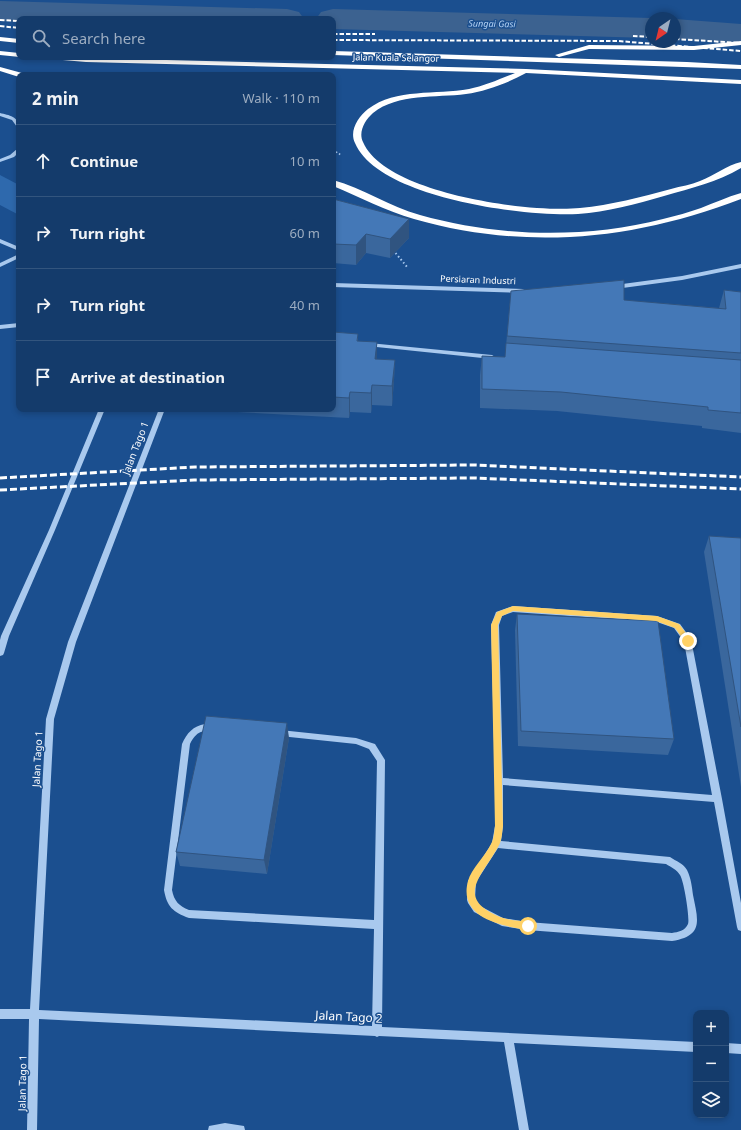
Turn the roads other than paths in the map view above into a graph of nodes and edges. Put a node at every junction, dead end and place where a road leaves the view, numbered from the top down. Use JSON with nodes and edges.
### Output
{"nodes":[{"id":1,"x":0,"y":39,"type":"edge"},
{"id":2,"x":16,"y":41,"type":"edge"},
{"id":3,"x":741,"y":43,"type":"edge"},
{"id":4,"x":336,"y":52,"type":"edge"},
{"id":5,"x":0,"y":53,"type":"edge"},
{"id":6,"x":16,"y":55,"type":"edge"},
{"id":7,"x":544,"y":59,"type":"junction"},
{"id":8,"x":86,"y":60,"type":"edge"},
{"id":9,"x":741,"y":67,"type":"edge"},
{"id":10,"x":0,"y":69,"type":"edge"},
{"id":11,"x":526,"y":71,"type":"junction"},
{"id":12,"x":16,"y":74,"type":"edge"},
{"id":13,"x":741,"y":82,"type":"edge"},
{"id":14,"x":0,"y":114,"type":"edge"},
{"id":15,"x":16,"y":122,"type":"edge"},
{"id":16,"x":16,"y":153,"type":"edge"},
{"id":17,"x":0,"y":161,"type":"edge"},
{"id":18,"x":741,"y":164,"type":"edge"},
{"id":19,"x":336,"y":184,"type":"edge"},
{"id":20,"x":741,"y":196,"type":"edge"},
{"id":21,"x":0,"y":241,"type":"edge"},
{"id":22,"x":16,"y":248,"type":"edge"},
{"id":23,"x":16,"y":257,"type":"edge"},
{"id":24,"x":0,"y":265,"type":"edge"},
{"id":25,"x":741,"y":266,"type":"edge"},
{"id":26,"x":336,"y":285,"type":"edge"},
{"id":27,"x":606,"y":288,"type":"edge"},
{"id":28,"x":533,"y":291,"type":"edge"},
{"id":29,"x":16,"y":325,"type":"edge"},
{"id":30,"x":0,"y":327,"type":"edge"},
{"id":31,"x":364,"y":344,"type":"edge"},
{"id":32,"x":496,"y":358,"type":"edge"},
{"id":33,"x":101,"y":412,"type":"edge"},
{"id":34,"x":161,"y":412,"type":"edge"},
{"id":35,"x":0,"y":653,"type":"edge"},
{"id":36,"x":221,"y":727,"type":"edge"},
{"id":37,"x":269,"y":732,"type":"edge"},
{"id":38,"x":499,"y":781,"type":"junction"},
{"id":39,"x":718,"y":799,"type":"junction"},
{"id":40,"x":496,"y":844,"type":"junction"},
{"id":41,"x":378,"y":925,"type":"junction"},
{"id":42,"x":741,"y":927,"type":"edge"},
{"id":43,"x":0,"y":1014,"type":"edge"},
{"id":44,"x":34,"y":1014,"type":"junction"},
{"id":45,"x":377,"y":1032,"type":"junction"},
{"id":46,"x":508,"y":1038,"type":"junction"},
{"id":47,"x":693,"y":1047,"type":"edge"},
{"id":48,"x":729,"y":1048,"type":"edge"},
{"id":49,"x":741,"y":1049,"type":"edge"},
{"id":50,"x":32,"y":1130,"type":"edge"},
{"id":51,"x":213,"y":1130,"type":"edge"},
{"id":52,"x":240,"y":1130,"type":"edge"},
{"id":53,"x":524,"y":1130,"type":"edge"}],
"edges":[{"from":1,"to":2,"type":"highway"},
{"from":3,"to":7,"type":"highway"},
{"from":4,"to":7,"type":"highway","name":"Jalan Kuala Selangor"},
{"from":5,"to":6,"type":"highway"},
{"from":7,"to":9,"type":"highway","name":"Jalan Kuala Selangor"},
{"from":8,"to":11,"type":"highway","name":"Jalan Kuala Selangor"},
{"from":10,"to":12,"type":"highway"},
{"from":11,"to":13,"type":"highway","name":"Jalan Kuala Selangor"},
{"from":11,"to":18,"type":"highway"},
{"from":14,"to":15,"type":"street"},
{"from":16,"to":17,"type":"street"},
{"from":19,"to":20,"type":"highway"},
{"from":21,"to":22,"type":"street"},
{"from":23,"to":24,"type":"street"},
{"from":25,"to":27,"type":"street"},
{"from":26,"to":28,"type":"street","name":"Persiaran Industri"},
{"from":29,"to":30,"type":"street"},
{"from":31,"to":32,"type":"street"},
{"from":33,"to":35,"type":"street"},
{"from":34,"to":44,"type":"street","name":"Jalan Tago 1"},
{"from":36,"to":41,"type":"street"},
{"from":37,"to":41,"type":"street"},
{"from":38,"to":39,"type":"street"},
{"from":38,"to":39,"type":"street"},
{"from":38,"to":40,"type":"street"},
{"from":39,"to":42,"type":"street"},
{"from":40,"to":40,"type":"street"},
{"from":41,"to":45,"type":"street"},
{"from":43,"to":44,"type":"street","name":"Jalan Tago 2"},
{"from":44,"to":45,"type":"street","name":"Jalan Tago 2"},
{"from":44,"to":50,"type":"street","name":"Jalan Tago 1"},
{"from":45,"to":46,"type":"street","name":"Jalan Tago 2"},
{"from":46,"to":47,"type":"street","name":"Jalan Tago 2"},
{"from":46,"to":53,"type":"street"},
{"from":48,"to":49,"type":"street"},
{"from":51,"to":52,"type":"street"}]}
